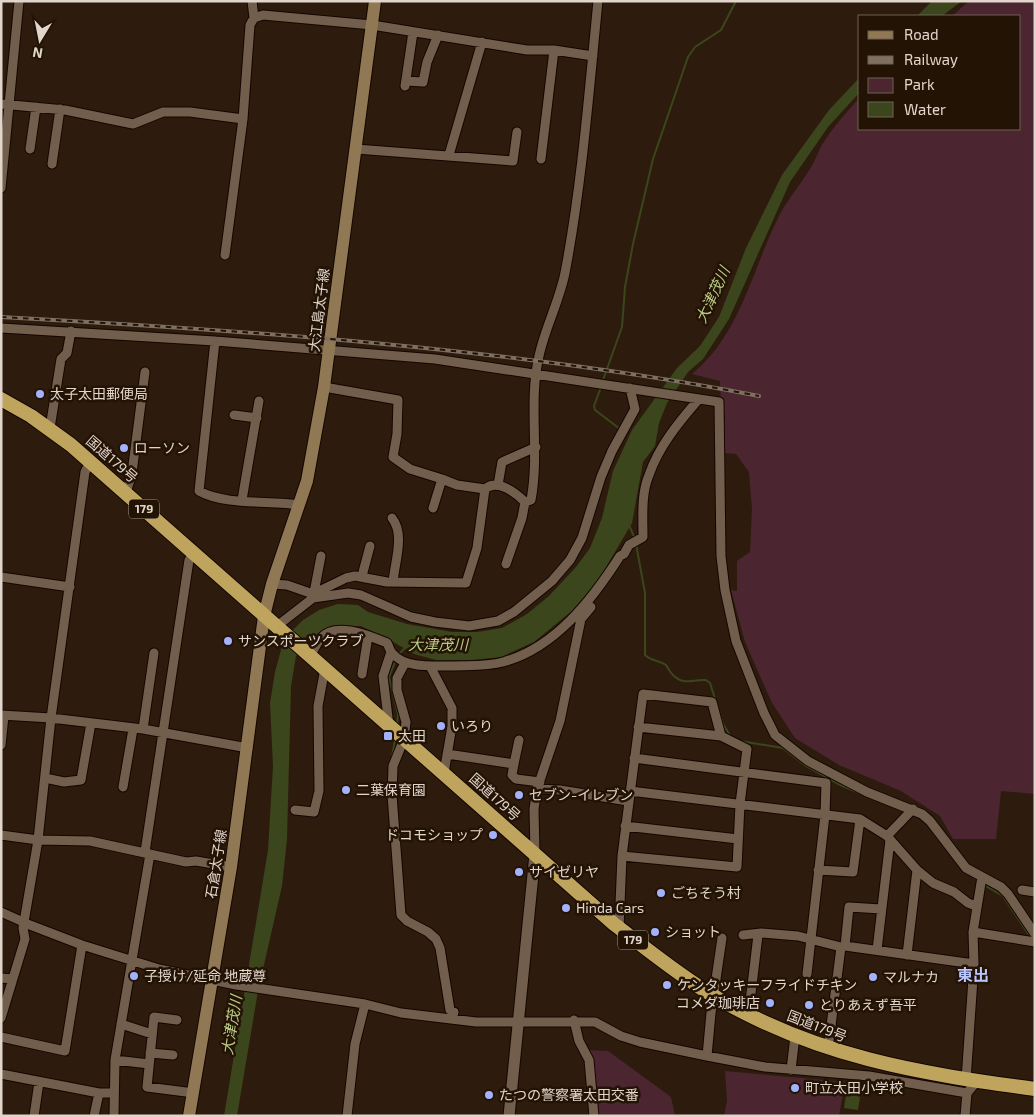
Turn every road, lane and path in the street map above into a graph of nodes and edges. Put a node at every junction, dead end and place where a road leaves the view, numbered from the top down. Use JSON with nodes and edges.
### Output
{"nodes":[{"id":1,"x":19,"y":1,"type":"edge"},
{"id":2,"x":252,"y":1,"type":"edge"},
{"id":3,"x":375,"y":1,"type":"edge"},
{"id":4,"x":598,"y":1,"type":"edge"},
{"id":5,"x":254,"y":18,"type":"junction"},
{"id":6,"x":372,"y":25,"type":"junction"},
{"id":7,"x":413,"y":32,"type":"junction"},
{"id":8,"x":438,"y":35,"type":"junction"},
{"id":9,"x":482,"y":42,"type":"junction"},
{"id":10,"x":554,"y":50,"type":"junction"},
{"id":11,"x":592,"y":56,"type":"junction"},
{"id":12,"x":6,"y":104,"type":"edge"},
{"id":13,"x":36,"y":107,"type":"junction"},
{"id":14,"x":60,"y":109,"type":"junction"},
{"id":15,"x":243,"y":119,"type":"junction"},
{"id":16,"x":517,"y":132,"type":"dead end"},
{"id":17,"x":30,"y":149,"type":"dead end"},
{"id":18,"x":356,"y":149,"type":"junction"},
{"id":19,"x":449,"y":155,"type":"junction"},
{"id":20,"x":541,"y":158,"type":"dead end"},
{"id":21,"x":52,"y":164,"type":"dead end"},
{"id":22,"x":1,"y":188,"type":"edge"},
{"id":23,"x":225,"y":255,"type":"dead end"},
{"id":24,"x":1,"y":328,"type":"edge"},
{"id":25,"x":71,"y":331,"type":"junction"},
{"id":26,"x":215,"y":341,"type":"junction"},
{"id":27,"x":329,"y":349,"type":"junction"},
{"id":28,"x":146,"y":372,"type":"dead end"},
{"id":29,"x":536,"y":373,"type":"junction"},
{"id":30,"x":324,"y":387,"type":"junction"},
{"id":31,"x":630,"y":388,"type":"junction"},
{"id":32,"x":1,"y":399,"type":"edge"},
{"id":33,"x":698,"y":400,"type":"junction"},
{"id":34,"x":259,"y":401,"type":"dead end"},
{"id":35,"x":234,"y":414,"type":"dead end"},
{"id":36,"x":257,"y":418,"type":"junction"},
{"id":37,"x":50,"y":428,"type":"junction"},
{"id":38,"x":536,"y":447,"type":"junction"},
{"id":39,"x":90,"y":462,"type":"junction"},
{"id":40,"x":442,"y":479,"type":"junction"},
{"id":41,"x":498,"y":486,"type":"junction"},
{"id":42,"x":485,"y":489,"type":"junction"},
{"id":43,"x":126,"y":493,"type":"junction"},
{"id":44,"x":242,"y":500,"type":"junction"},
{"id":45,"x":525,"y":502,"type":"junction"},
{"id":46,"x":300,"y":505,"type":"junction"},
{"id":47,"x":433,"y":508,"type":"dead end"},
{"id":48,"x":392,"y":518,"type":"dead end"},
{"id":49,"x":370,"y":546,"type":"dead end"},
{"id":50,"x":627,"y":549,"type":"junction"},
{"id":51,"x":194,"y":553,"type":"junction"},
{"id":52,"x":321,"y":556,"type":"dead end"},
{"id":53,"x":506,"y":564,"type":"dead end"},
{"id":54,"x":362,"y":576,"type":"junction"},
{"id":55,"x":1,"y":577,"type":"edge"},
{"id":56,"x":392,"y":582,"type":"junction"},
{"id":57,"x":272,"y":584,"type":"junction"},
{"id":58,"x":70,"y":587,"type":"junction"},
{"id":59,"x":313,"y":596,"type":"junction"},
{"id":60,"x":264,"y":616,"type":"junction"},
{"id":61,"x":279,"y":627,"type":"junction"},
{"id":62,"x":368,"y":636,"type":"junction"},
{"id":63,"x":391,"y":652,"type":"junction"},
{"id":64,"x":154,"y":653,"type":"dead end"},
{"id":65,"x":308,"y":654,"type":"junction"},
{"id":66,"x":405,"y":663,"type":"junction"},
{"id":67,"x":430,"y":666,"type":"junction"},
{"id":68,"x":326,"y":668,"type":"junction"},
{"id":69,"x":362,"y":674,"type":"dead end"},
{"id":70,"x":2,"y":715,"type":"edge"},
{"id":71,"x":51,"y":718,"type":"junction"},
{"id":72,"x":91,"y":723,"type":"junction"},
{"id":73,"x":388,"y":726,"type":"junction"},
{"id":74,"x":638,"y":727,"type":"junction"},
{"id":75,"x":133,"y":729,"type":"junction"},
{"id":76,"x":143,"y":729,"type":"junction"},
{"id":77,"x":164,"y":733,"type":"junction"},
{"id":78,"x":721,"y":736,"type":"junction"},
{"id":79,"x":404,"y":739,"type":"junction"},
{"id":80,"x":519,"y":740,"type":"dead end"},
{"id":81,"x":1,"y":745,"type":"edge"},
{"id":82,"x":248,"y":748,"type":"junction"},
{"id":83,"x":447,"y":754,"type":"junction"},
{"id":84,"x":634,"y":758,"type":"junction"},
{"id":85,"x":514,"y":764,"type":"junction"},
{"id":86,"x":743,"y":772,"type":"junction"},
{"id":87,"x":444,"y":773,"type":"junction"},
{"id":88,"x":832,"y":775,"type":"junction"},
{"id":89,"x":45,"y":778,"type":"junction"},
{"id":90,"x":826,"y":783,"type":"junction"},
{"id":91,"x":539,"y":786,"type":"junction"},
{"id":92,"x":123,"y":787,"type":"dead end"},
{"id":93,"x":630,"y":790,"type":"junction"},
{"id":94,"x":628,"y":800,"type":"junction"},
{"id":95,"x":740,"y":804,"type":"junction"},
{"id":96,"x":295,"y":810,"type":"dead end"},
{"id":97,"x":910,"y":812,"type":"junction"},
{"id":98,"x":825,"y":815,"type":"junction"},
{"id":99,"x":860,"y":819,"type":"junction"},
{"id":100,"x":625,"y":826,"type":"junction"},
{"id":101,"x":1,"y":835,"type":"edge"},
{"id":102,"x":738,"y":838,"type":"junction"},
{"id":103,"x":888,"y":838,"type":"junction"},
{"id":104,"x":38,"y":840,"type":"junction"},
{"id":105,"x":147,"y":853,"type":"junction"},
{"id":106,"x":535,"y":854,"type":"junction"},
{"id":107,"x":622,"y":856,"type":"junction"},
{"id":108,"x":231,"y":867,"type":"junction"},
{"id":109,"x":818,"y":870,"type":"junction"},
{"id":110,"x":917,"y":870,"type":"junction"},
{"id":111,"x":980,"y":881,"type":"junction"},
{"id":112,"x":1022,"y":890,"type":"dead end"},
{"id":113,"x":1035,"y":892,"type":"edge"},
{"id":114,"x":976,"y":906,"type":"junction"},
{"id":115,"x":881,"y":909,"type":"junction"},
{"id":116,"x":1,"y":912,"type":"edge"},
{"id":117,"x":24,"y":922,"type":"junction"},
{"id":118,"x":619,"y":928,"type":"junction"},
{"id":119,"x":974,"y":932,"type":"junction"},
{"id":120,"x":758,"y":935,"type":"junction"},
{"id":121,"x":743,"y":936,"type":"dead end"},
{"id":122,"x":722,"y":938,"type":"dead end"},
{"id":123,"x":812,"y":939,"type":"junction"},
{"id":124,"x":1033,"y":939,"type":"edge"},
{"id":125,"x":82,"y":945,"type":"junction"},
{"id":126,"x":843,"y":946,"type":"junction"},
{"id":127,"x":877,"y":950,"type":"junction"},
{"id":128,"x":906,"y":955,"type":"junction"},
{"id":129,"x":131,"y":960,"type":"junction"},
{"id":130,"x":974,"y":964,"type":"junction"},
{"id":131,"x":807,"y":974,"type":"dead end"},
{"id":132,"x":1,"y":978,"type":"edge"},
{"id":133,"x":13,"y":979,"type":"junction"},
{"id":134,"x":212,"y":980,"type":"junction"},
{"id":135,"x":713,"y":996,"type":"junction"},
{"id":136,"x":366,"y":1004,"type":"junction"},
{"id":137,"x":746,"y":1014,"type":"junction"},
{"id":138,"x":453,"y":1016,"type":"junction"},
{"id":139,"x":1,"y":1018,"type":"edge"},
{"id":140,"x":177,"y":1020,"type":"dead end"},
{"id":141,"x":574,"y":1020,"type":"junction"},
{"id":142,"x":519,"y":1021,"type":"junction"},
{"id":143,"x":121,"y":1024,"type":"junction"},
{"id":144,"x":152,"y":1034,"type":"junction"},
{"id":145,"x":795,"y":1036,"type":"junction"},
{"id":146,"x":1,"y":1037,"type":"edge"},
{"id":147,"x":828,"y":1049,"type":"junction"},
{"id":148,"x":150,"y":1053,"type":"junction"},
{"id":149,"x":173,"y":1055,"type":"dead end"},
{"id":150,"x":707,"y":1056,"type":"junction"},
{"id":151,"x":115,"y":1060,"type":"junction"},
{"id":152,"x":149,"y":1064,"type":"junction"},
{"id":153,"x":791,"y":1070,"type":"junction"},
{"id":154,"x":1,"y":1074,"type":"edge"},
{"id":155,"x":40,"y":1082,"type":"junction"},
{"id":156,"x":970,"y":1085,"type":"junction"},
{"id":157,"x":1035,"y":1090,"type":"edge"},
{"id":158,"x":99,"y":1093,"type":"junction"},
{"id":159,"x":113,"y":1093,"type":"junction"},
{"id":160,"x":194,"y":1093,"type":"junction"},
{"id":161,"x":34,"y":1116,"type":"edge"},
{"id":162,"x":94,"y":1116,"type":"edge"},
{"id":163,"x":114,"y":1116,"type":"edge"},
{"id":164,"x":189,"y":1116,"type":"edge"},
{"id":165,"x":347,"y":1116,"type":"edge"},
{"id":166,"x":508,"y":1116,"type":"edge"},
{"id":167,"x":594,"y":1116,"type":"edge"},
{"id":168,"x":965,"y":1116,"type":"edge"}],
"edges":[{"from":1,"to":12,"type":"street"},
{"from":2,"to":5,"type":"street"},
{"from":3,"to":6,"type":"main road","name":"大江島太子線"},
{"from":4,"to":11,"type":"street"},
{"from":5,"to":6,"type":"street"},
{"from":5,"to":15,"type":"street"},
{"from":6,"to":7,"type":"street"},
{"from":6,"to":18,"type":"main road","name":"大江島太子線"},
{"from":7,"to":8,"type":"street"},
{"from":7,"to":8,"type":"street"},
{"from":8,"to":9,"type":"street"},
{"from":9,"to":10,"type":"street"},
{"from":9,"to":19,"type":"street"},
{"from":10,"to":11,"type":"street"},
{"from":10,"to":20,"type":"street"},
{"from":11,"to":29,"type":"street"},
{"from":12,"to":13,"type":"street"},
{"from":12,"to":22,"type":"street"},
{"from":13,"to":14,"type":"street"},
{"from":13,"to":17,"type":"street"},
{"from":14,"to":15,"type":"street"},
{"from":14,"to":21,"type":"street"},
{"from":15,"to":23,"type":"street"},
{"from":16,"to":19,"type":"street"},
{"from":18,"to":19,"type":"street"},
{"from":18,"to":27,"type":"main road","name":"大江島太子線"},
{"from":24,"to":25,"type":"street"},
{"from":25,"to":26,"type":"street"},
{"from":25,"to":37,"type":"street"},
{"from":26,"to":27,"type":"street"},
{"from":26,"to":44,"type":"street"},
{"from":27,"to":29,"type":"street"},
{"from":27,"to":30,"type":"main road","name":"大江島太子線"},
{"from":28,"to":43,"type":"street"},
{"from":29,"to":31,"type":"street"},
{"from":29,"to":38,"type":"street"},
{"from":30,"to":40,"type":"street"},
{"from":30,"to":46,"type":"main road","name":"大江島太子線"},
{"from":31,"to":33,"type":"street"},
{"from":31,"to":59,"type":"street"},
{"from":32,"to":37,"type":"highway","name":"国道179号","number":"179"},
{"from":33,"to":50,"type":"street"},
{"from":33,"to":88,"type":"street"},
{"from":34,"to":36,"type":"street"},
{"from":35,"to":36,"type":"street"},
{"from":36,"to":44,"type":"street"},
{"from":37,"to":39,"type":"highway","name":"国道179号","number":"179"},
{"from":38,"to":41,"type":"street"},
{"from":38,"to":45,"type":"street"},
{"from":39,"to":43,"type":"highway","name":"国道179号","number":"179"},
{"from":39,"to":58,"type":"street"},
{"from":40,"to":42,"type":"street"},
{"from":40,"to":47,"type":"street"},
{"from":41,"to":42,"type":"street"},
{"from":41,"to":45,"type":"street"},
{"from":42,"to":56,"type":"street"},
{"from":43,"to":51,"type":"highway","name":"国道179号","number":"179"},
{"from":44,"to":46,"type":"street"},
{"from":45,"to":53,"type":"street"},
{"from":46,"to":57,"type":"main road","name":"大江島太子線"},
{"from":48,"to":56,"type":"street"},
{"from":49,"to":54,"type":"street"},
{"from":50,"to":67,"type":"street"},
{"from":50,"to":91,"type":"street"},
{"from":51,"to":60,"type":"highway","name":"国道179号","number":"179"},
{"from":51,"to":77,"type":"street"},
{"from":52,"to":59,"type":"street"},
{"from":54,"to":56,"type":"street"},
{"from":54,"to":59,"type":"street"},
{"from":55,"to":58,"type":"street"},
{"from":57,"to":59,"type":"street"},
{"from":57,"to":60,"type":"main road","name":"大江島太子線"},
{"from":58,"to":71,"type":"street"},
{"from":59,"to":61,"type":"street"},
{"from":60,"to":61,"type":"highway","name":"国道179号","number":"179"},
{"from":60,"to":82,"type":"main road","name":"石倉太子線"},
{"from":61,"to":65,"type":"highway","name":"国道179号","number":"179"},
{"from":62,"to":63,"type":"street"},
{"from":62,"to":65,"type":"street"},
{"from":62,"to":69,"type":"street"},
{"from":63,"to":66,"type":"street"},
{"from":63,"to":73,"type":"street"},
{"from":64,"to":76,"type":"street"},
{"from":65,"to":68,"type":"highway","name":"国道179号","number":"179"},
{"from":66,"to":67,"type":"street"},
{"from":66,"to":79,"type":"street"},
{"from":67,"to":83,"type":"street"},
{"from":68,"to":73,"type":"highway","name":"国道179号","number":"179"},
{"from":68,"to":96,"type":"street"},
{"from":70,"to":71,"type":"street"},
{"from":70,"to":81,"type":"street"},
{"from":71,"to":72,"type":"street"},
{"from":71,"to":89,"type":"street"},
{"from":72,"to":75,"type":"street"},
{"from":72,"to":89,"type":"street"},
{"from":73,"to":79,"type":"highway","name":"国道179号","number":"179"},
{"from":74,"to":78,"type":"street"},
{"from":74,"to":78,"type":"street"},
{"from":74,"to":84,"type":"street"},
{"from":75,"to":76,"type":"street"},
{"from":75,"to":92,"type":"street"},
{"from":76,"to":77,"type":"street"},
{"from":77,"to":82,"type":"street"},
{"from":77,"to":105,"type":"street"},
{"from":78,"to":86,"type":"street"},
{"from":79,"to":87,"type":"highway","name":"国道179号","number":"179"},
{"from":79,"to":138,"type":"street"},
{"from":80,"to":85,"type":"street"},
{"from":82,"to":108,"type":"main road","name":"石倉太子線"},
{"from":83,"to":85,"type":"street"},
{"from":83,"to":87,"type":"street"},
{"from":84,"to":86,"type":"street"},
{"from":84,"to":93,"type":"street"},
{"from":85,"to":91,"type":"street"},
{"from":86,"to":90,"type":"street"},
{"from":86,"to":95,"type":"street"},
{"from":87,"to":106,"type":"highway","name":"国道179号","number":"179"},
{"from":88,"to":90,"type":"street"},
{"from":88,"to":97,"type":"street"},
{"from":89,"to":104,"type":"street"},
{"from":90,"to":98,"type":"street"},
{"from":91,"to":94,"type":"street"},
{"from":91,"to":106,"type":"street"},
{"from":93,"to":94,"type":"street"},
{"from":93,"to":95,"type":"street"},
{"from":94,"to":100,"type":"street"},
{"from":95,"to":98,"type":"street"},
{"from":95,"to":102,"type":"street"},
{"from":97,"to":103,"type":"street"},
{"from":97,"to":111,"type":"street"},
{"from":98,"to":99,"type":"street"},
{"from":98,"to":109,"type":"street"},
{"from":99,"to":103,"type":"street"},
{"from":99,"to":109,"type":"street"},
{"from":100,"to":102,"type":"street"},
{"from":100,"to":107,"type":"street"},
{"from":101,"to":104,"type":"street"},
{"from":102,"to":107,"type":"street"},
{"from":103,"to":110,"type":"street"},
{"from":103,"to":115,"type":"street"},
{"from":104,"to":105,"type":"street"},
{"from":104,"to":117,"type":"street"},
{"from":105,"to":108,"type":"street"},
{"from":105,"to":129,"type":"street"},
{"from":106,"to":118,"type":"highway","name":"国道179号","number":"179"},
{"from":106,"to":142,"type":"street"},
{"from":107,"to":118,"type":"street"},
{"from":108,"to":134,"type":"main road","name":"石倉太子線"},
{"from":109,"to":123,"type":"street"},
{"from":110,"to":114,"type":"street"},
{"from":110,"to":128,"type":"street"},
{"from":111,"to":114,"type":"street"},
{"from":111,"to":124,"type":"street"},
{"from":112,"to":113,"type":"street"},
{"from":114,"to":119,"type":"street"},
{"from":115,"to":126,"type":"street"},
{"from":115,"to":127,"type":"street"},
{"from":116,"to":117,"type":"street"},
{"from":117,"to":125,"type":"street"},
{"from":117,"to":133,"type":"street"},
{"from":118,"to":135,"type":"highway","name":"国道179号","number":"179"},
{"from":119,"to":124,"type":"street"},
{"from":119,"to":130,"type":"street"},
{"from":120,"to":121,"type":"street"},
{"from":120,"to":123,"type":"street"},
{"from":120,"to":137,"type":"street"},
{"from":122,"to":135,"type":"street"},
{"from":123,"to":126,"type":"street"},
{"from":123,"to":131,"type":"street"},
{"from":125,"to":129,"type":"street"},
{"from":125,"to":146,"type":"street"},
{"from":126,"to":127,"type":"street"},
{"from":126,"to":147,"type":"street"},
{"from":127,"to":128,"type":"street"},
{"from":128,"to":130,"type":"street"},
{"from":129,"to":134,"type":"street"},
{"from":129,"to":143,"type":"street"},
{"from":130,"to":156,"type":"street"},
{"from":132,"to":133,"type":"street"},
{"from":133,"to":139,"type":"street"},
{"from":134,"to":136,"type":"street"},
{"from":134,"to":160,"type":"main road","name":"石倉太子線"},
{"from":135,"to":137,"type":"highway","name":"国道179号","number":"179"},
{"from":135,"to":150,"type":"street"},
{"from":136,"to":138,"type":"street"},
{"from":136,"to":165,"type":"street"},
{"from":137,"to":145,"type":"highway","name":"国道179号","number":"179"},
{"from":138,"to":142,"type":"street"},
{"from":140,"to":144,"type":"street"},
{"from":141,"to":142,"type":"street"},
{"from":141,"to":150,"type":"street"},
{"from":141,"to":167,"type":"street"},
{"from":142,"to":166,"type":"street"},
{"from":143,"to":144,"type":"street"},
{"from":143,"to":151,"type":"street"},
{"from":144,"to":148,"type":"street"},
{"from":145,"to":147,"type":"highway","name":"国道179号","number":"179"},
{"from":145,"to":153,"type":"street"},
{"from":147,"to":156,"type":"highway","name":"国道179号","number":"179"},
{"from":148,"to":149,"type":"street"},
{"from":148,"to":152,"type":"street"},
{"from":150,"to":153,"type":"street"},
{"from":151,"to":152,"type":"street"},
{"from":151,"to":159,"type":"street"},
{"from":152,"to":160,"type":"street"},
{"from":153,"to":156,"type":"street"},
{"from":154,"to":155,"type":"street"},
{"from":155,"to":158,"type":"street"},
{"from":155,"to":161,"type":"street"},
{"from":156,"to":157,"type":"highway","name":"国道179号","number":"179"},
{"from":156,"to":168,"type":"street"},
{"from":158,"to":159,"type":"street"},
{"from":158,"to":162,"type":"street"},
{"from":159,"to":163,"type":"street"},
{"from":160,"to":164,"type":"main road","name":"石倉太子線"}]}
